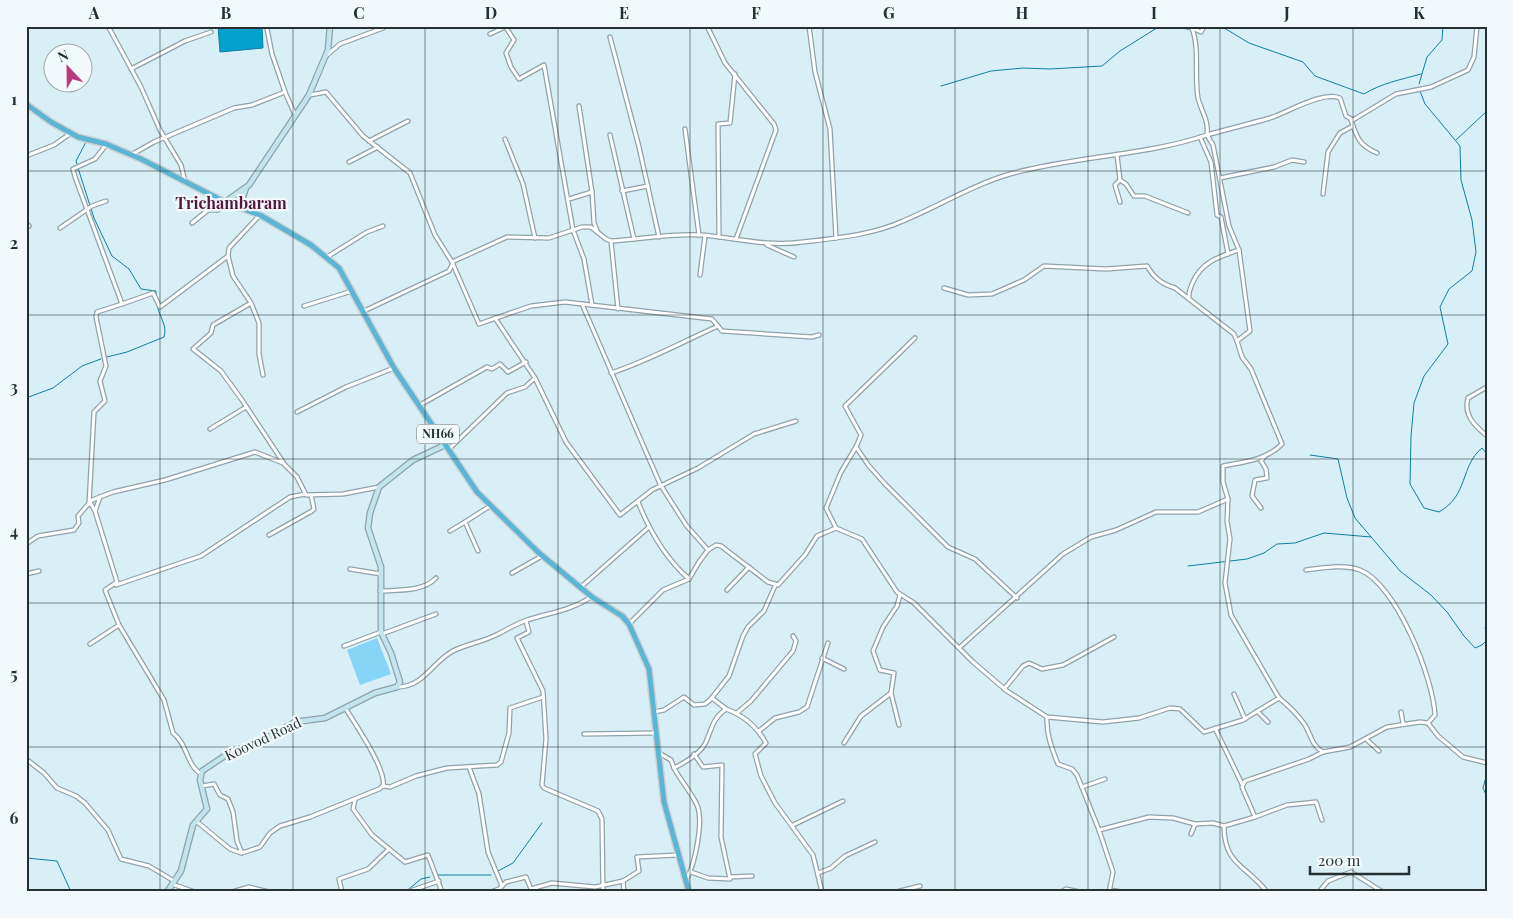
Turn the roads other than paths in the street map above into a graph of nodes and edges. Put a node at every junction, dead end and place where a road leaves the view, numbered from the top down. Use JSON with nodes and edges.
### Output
{"nodes":[{"id":1,"x":108,"y":26,"type":"edge"},
{"id":2,"x":330,"y":26,"type":"edge"},
{"id":3,"x":505,"y":26,"type":"edge"},
{"id":4,"x":707,"y":26,"type":"edge"},
{"id":5,"x":809,"y":26,"type":"edge"},
{"id":6,"x":1183,"y":26,"type":"edge"},
{"id":7,"x":1204,"y":26,"type":"edge"},
{"id":8,"x":1477,"y":26,"type":"edge"},
{"id":9,"x":383,"y":28,"type":"dead end"},
{"id":10,"x":1192,"y":28,"type":"junction"},
{"id":11,"x":267,"y":29,"type":"dead end"},
{"id":12,"x":212,"y":32,"type":"dead end"},
{"id":13,"x":490,"y":34,"type":"dead end"},
{"id":14,"x":610,"y":37,"type":"dead end"},
{"id":15,"x":325,"y":57,"type":"junction"},
{"id":16,"x":130,"y":69,"type":"junction"},
{"id":17,"x":735,"y":74,"type":"junction"},
{"id":18,"x":285,"y":92,"type":"junction"},
{"id":19,"x":309,"y":95,"type":"junction"},
{"id":20,"x":26,"y":104,"type":"edge"},
{"id":21,"x":579,"y":106,"type":"dead end"},
{"id":22,"x":295,"y":115,"type":"junction"},
{"id":23,"x":1351,"y":120,"type":"junction"},
{"id":24,"x":408,"y":121,"type":"dead end"},
{"id":25,"x":1353,"y":126,"type":"junction"},
{"id":26,"x":685,"y":129,"type":"dead end"},
{"id":27,"x":71,"y":133,"type":"junction"},
{"id":28,"x":610,"y":135,"type":"dead end"},
{"id":29,"x":1207,"y":135,"type":"junction"},
{"id":30,"x":1200,"y":137,"type":"junction"},
{"id":31,"x":164,"y":138,"type":"junction"},
{"id":32,"x":505,"y":139,"type":"dead end"},
{"id":33,"x":369,"y":141,"type":"junction"},
{"id":34,"x":106,"y":144,"type":"junction"},
{"id":35,"x":378,"y":147,"type":"junction"},
{"id":36,"x":1377,"y":153,"type":"dead end"},
{"id":37,"x":131,"y":155,"type":"junction"},
{"id":38,"x":1117,"y":155,"type":"junction"},
{"id":39,"x":26,"y":156,"type":"edge"},
{"id":40,"x":349,"y":162,"type":"dead end"},
{"id":41,"x":1304,"y":162,"type":"dead end"},
{"id":42,"x":1220,"y":178,"type":"junction"},
{"id":43,"x":1120,"y":180,"type":"junction"},
{"id":44,"x":184,"y":183,"type":"junction"},
{"id":45,"x":249,"y":185,"type":"junction"},
{"id":46,"x":648,"y":186,"type":"junction"},
{"id":47,"x":622,"y":191,"type":"junction"},
{"id":48,"x":592,"y":192,"type":"junction"},
{"id":49,"x":1323,"y":194,"type":"dead end"},
{"id":50,"x":569,"y":199,"type":"junction"},
{"id":51,"x":106,"y":201,"type":"dead end"},
{"id":52,"x":222,"y":201,"type":"junction"},
{"id":53,"x":1120,"y":202,"type":"dead end"},
{"id":54,"x":90,"y":208,"type":"junction"},
{"id":55,"x":240,"y":208,"type":"junction"},
{"id":56,"x":1188,"y":213,"type":"dead end"},
{"id":57,"x":260,"y":215,"type":"junction"},
{"id":58,"x":192,"y":223,"type":"dead end"},
{"id":59,"x":383,"y":226,"type":"dead end"},
{"id":60,"x":60,"y":228,"type":"dead end"},
{"id":61,"x":573,"y":230,"type":"junction"},
{"id":62,"x":598,"y":233,"type":"junction"},
{"id":63,"x":699,"y":235,"type":"junction"},
{"id":64,"x":705,"y":236,"type":"junction"},
{"id":65,"x":658,"y":237,"type":"junction"},
{"id":66,"x":719,"y":237,"type":"junction"},
{"id":67,"x":535,"y":238,"type":"junction"},
{"id":68,"x":836,"y":238,"type":"junction"},
{"id":69,"x":634,"y":239,"type":"junction"},
{"id":70,"x":736,"y":239,"type":"junction"},
{"id":71,"x":611,"y":241,"type":"junction"},
{"id":72,"x":766,"y":245,"type":"junction"},
{"id":73,"x":1239,"y":250,"type":"junction"},
{"id":74,"x":1228,"y":254,"type":"junction"},
{"id":75,"x":228,"y":256,"type":"junction"},
{"id":76,"x":794,"y":256,"type":"dead end"},
{"id":77,"x":327,"y":258,"type":"junction"},
{"id":78,"x":452,"y":262,"type":"junction"},
{"id":79,"x":700,"y":275,"type":"dead end"},
{"id":80,"x":944,"y":288,"type":"dead end"},
{"id":81,"x":353,"y":291,"type":"junction"},
{"id":82,"x":1189,"y":299,"type":"junction"},
{"id":83,"x":250,"y":303,"type":"junction"},
{"id":84,"x":122,"y":304,"type":"junction"},
{"id":85,"x":582,"y":304,"type":"junction"},
{"id":86,"x":592,"y":305,"type":"junction"},
{"id":87,"x":304,"y":306,"type":"dead end"},
{"id":88,"x":618,"y":308,"type":"junction"},
{"id":89,"x":364,"y":312,"type":"junction"},
{"id":90,"x":495,"y":318,"type":"junction"},
{"id":91,"x":718,"y":326,"type":"junction"},
{"id":92,"x":819,"y":335,"type":"dead end"},
{"id":93,"x":915,"y":338,"type":"dead end"},
{"id":94,"x":1237,"y":341,"type":"junction"},
{"id":95,"x":526,"y":362,"type":"junction"},
{"id":96,"x":394,"y":368,"type":"junction"},
{"id":97,"x":611,"y":373,"type":"junction"},
{"id":98,"x":263,"y":375,"type":"dead end"},
{"id":99,"x":535,"y":378,"type":"junction"},
{"id":100,"x":1487,"y":387,"type":"edge"},
{"id":101,"x":419,"y":406,"type":"junction"},
{"id":102,"x":246,"y":407,"type":"junction"},
{"id":103,"x":297,"y":412,"type":"dead end"},
{"id":104,"x":796,"y":421,"type":"dead end"},
{"id":105,"x":210,"y":429,"type":"dead end"},
{"id":106,"x":1487,"y":436,"type":"edge"},
{"id":107,"x":447,"y":447,"type":"junction"},
{"id":108,"x":856,"y":447,"type":"junction"},
{"id":109,"x":1264,"y":456,"type":"junction"},
{"id":110,"x":283,"y":463,"type":"junction"},
{"id":111,"x":661,"y":485,"type":"junction"},
{"id":112,"x":379,"y":487,"type":"junction"},
{"id":113,"x":306,"y":494,"type":"junction"},
{"id":114,"x":311,"y":494,"type":"junction"},
{"id":115,"x":100,"y":497,"type":"junction"},
{"id":116,"x":1228,"y":499,"type":"junction"},
{"id":117,"x":638,"y":502,"type":"junction"},
{"id":118,"x":89,"y":503,"type":"junction"},
{"id":119,"x":490,"y":506,"type":"junction"},
{"id":120,"x":1261,"y":508,"type":"dead end"},
{"id":121,"x":96,"y":511,"type":"junction"},
{"id":122,"x":464,"y":522,"type":"junction"},
{"id":123,"x":649,"y":527,"type":"junction"},
{"id":124,"x":836,"y":528,"type":"junction"},
{"id":125,"x":450,"y":530,"type":"dead end"},
{"id":126,"x":269,"y":535,"type":"dead end"},
{"id":127,"x":26,"y":544,"type":"edge"},
{"id":128,"x":708,"y":550,"type":"junction"},
{"id":129,"x":478,"y":551,"type":"dead end"},
{"id":130,"x":542,"y":556,"type":"junction"},
{"id":131,"x":749,"y":567,"type":"junction"},
{"id":132,"x":350,"y":569,"type":"dead end"},
{"id":133,"x":1306,"y":570,"type":"dead end"},
{"id":134,"x":39,"y":571,"type":"dead end"},
{"id":135,"x":512,"y":573,"type":"dead end"},
{"id":136,"x":26,"y":574,"type":"edge"},
{"id":137,"x":381,"y":574,"type":"junction"},
{"id":138,"x":436,"y":578,"type":"dead end"},
{"id":139,"x":689,"y":579,"type":"junction"},
{"id":140,"x":113,"y":586,"type":"junction"},
{"id":141,"x":775,"y":586,"type":"junction"},
{"id":142,"x":580,"y":588,"type":"junction"},
{"id":143,"x":727,"y":590,"type":"dead end"},
{"id":144,"x":380,"y":591,"type":"junction"},
{"id":145,"x":900,"y":595,"type":"junction"},
{"id":146,"x":592,"y":597,"type":"junction"},
{"id":147,"x":1017,"y":598,"type":"junction"},
{"id":148,"x":436,"y":614,"type":"dead end"},
{"id":149,"x":526,"y":621,"type":"junction"},
{"id":150,"x":629,"y":624,"type":"junction"},
{"id":151,"x":119,"y":625,"type":"junction"},
{"id":152,"x":382,"y":633,"type":"junction"},
{"id":153,"x":793,"y":636,"type":"dead end"},
{"id":154,"x":1114,"y":637,"type":"dead end"},
{"id":155,"x":828,"y":643,"type":"dead end"},
{"id":156,"x":90,"y":644,"type":"dead end"},
{"id":157,"x":344,"y":646,"type":"dead end"},
{"id":158,"x":959,"y":648,"type":"junction"},
{"id":159,"x":822,"y":658,"type":"junction"},
{"id":160,"x":844,"y":669,"type":"dead end"},
{"id":161,"x":397,"y":687,"type":"junction"},
{"id":162,"x":1004,"y":689,"type":"junction"},
{"id":163,"x":891,"y":693,"type":"junction"},
{"id":164,"x":1234,"y":694,"type":"dead end"},
{"id":165,"x":543,"y":697,"type":"junction"},
{"id":166,"x":712,"y":698,"type":"junction"},
{"id":167,"x":1279,"y":698,"type":"junction"},
{"id":168,"x":726,"y":708,"type":"junction"},
{"id":169,"x":346,"y":709,"type":"junction"},
{"id":170,"x":1257,"y":711,"type":"junction"},
{"id":171,"x":654,"y":712,"type":"junction"},
{"id":172,"x":1400,"y":712,"type":"dead end"},
{"id":173,"x":737,"y":713,"type":"junction"},
{"id":174,"x":1047,"y":717,"type":"junction"},
{"id":175,"x":1245,"y":719,"type":"junction"},
{"id":176,"x":1268,"y":722,"type":"dead end"},
{"id":177,"x":1403,"y":723,"type":"junction"},
{"id":178,"x":1428,"y":723,"type":"junction"},
{"id":179,"x":899,"y":725,"type":"dead end"},
{"id":180,"x":1215,"y":728,"type":"junction"},
{"id":181,"x":759,"y":731,"type":"junction"},
{"id":182,"x":656,"y":732,"type":"junction"},
{"id":183,"x":584,"y":734,"type":"dead end"},
{"id":184,"x":1366,"y":739,"type":"junction"},
{"id":185,"x":844,"y":744,"type":"dead end"},
{"id":186,"x":1379,"y":751,"type":"dead end"},
{"id":187,"x":1322,"y":752,"type":"junction"},
{"id":188,"x":658,"y":753,"type":"junction"},
{"id":189,"x":694,"y":754,"type":"junction"},
{"id":190,"x":26,"y":759,"type":"edge"},
{"id":191,"x":1487,"y":764,"type":"edge"},
{"id":192,"x":469,"y":767,"type":"junction"},
{"id":193,"x":674,"y":768,"type":"junction"},
{"id":194,"x":200,"y":774,"type":"junction"},
{"id":195,"x":1105,"y":779,"type":"dead end"},
{"id":196,"x":1242,"y":784,"type":"junction"},
{"id":197,"x":202,"y":786,"type":"junction"},
{"id":198,"x":383,"y":786,"type":"junction"},
{"id":199,"x":1082,"y":787,"type":"junction"},
{"id":200,"x":355,"y":800,"type":"junction"},
{"id":201,"x":843,"y":801,"type":"dead end"},
{"id":202,"x":1255,"y":817,"type":"junction"},
{"id":203,"x":1322,"y":820,"type":"dead end"},
{"id":204,"x":196,"y":821,"type":"junction"},
{"id":205,"x":1195,"y":824,"type":"junction"},
{"id":206,"x":793,"y":825,"type":"junction"},
{"id":207,"x":1224,"y":826,"type":"junction"},
{"id":208,"x":1099,"y":830,"type":"junction"},
{"id":209,"x":1191,"y":834,"type":"dead end"},
{"id":210,"x":876,"y":842,"type":"dead end"},
{"id":211,"x":389,"y":848,"type":"junction"},
{"id":212,"x":242,"y":853,"type":"junction"},
{"id":213,"x":678,"y":855,"type":"junction"},
{"id":214,"x":691,"y":872,"type":"junction"},
{"id":215,"x":818,"y":873,"type":"junction"},
{"id":216,"x":752,"y":876,"type":"dead end"},
{"id":217,"x":730,"y":877,"type":"junction"},
{"id":218,"x":438,"y":881,"type":"junction"},
{"id":219,"x":623,"y":881,"type":"junction"},
{"id":220,"x":685,"y":881,"type":"junction"},
{"id":221,"x":173,"y":883,"type":"junction"},
{"id":222,"x":502,"y":886,"type":"junction"},
{"id":223,"x":604,"y":886,"type":"junction"},
{"id":224,"x":920,"y":886,"type":"dead end"},
{"id":225,"x":687,"y":891,"type":"edge"},
{"id":226,"x":1072,"y":891,"type":"edge"},
{"id":227,"x":1109,"y":891,"type":"edge"},
{"id":228,"x":167,"y":892,"type":"edge"},
{"id":229,"x":195,"y":892,"type":"edge"},
{"id":230,"x":232,"y":892,"type":"edge"},
{"id":231,"x":269,"y":892,"type":"edge"},
{"id":232,"x":342,"y":892,"type":"edge"},
{"id":233,"x":407,"y":892,"type":"edge"},
{"id":234,"x":442,"y":892,"type":"edge"},
{"id":235,"x":490,"y":892,"type":"edge"},
{"id":236,"x":602,"y":892,"type":"edge"},
{"id":237,"x":624,"y":892,"type":"edge"},
{"id":238,"x":822,"y":892,"type":"edge"},
{"id":239,"x":896,"y":892,"type":"edge"},
{"id":240,"x":1061,"y":892,"type":"edge"},
{"id":241,"x":1080,"y":892,"type":"edge"},
{"id":242,"x":1122,"y":892,"type":"edge"},
{"id":243,"x":1267,"y":892,"type":"edge"},
{"id":244,"x":1319,"y":892,"type":"edge"},
{"id":245,"x":1383,"y":892,"type":"edge"}],
"edges":[{"from":1,"to":16,"type":"street"},
{"from":2,"to":15,"type":"main road"},
{"from":3,"to":13,"type":"street"},
{"from":3,"to":50,"type":"street"},
{"from":4,"to":17,"type":"street"},
{"from":5,"to":68,"type":"street"},
{"from":6,"to":10,"type":"street"},
{"from":7,"to":10,"type":"street"},
{"from":8,"to":23,"type":"street"},
{"from":9,"to":15,"type":"street"},
{"from":10,"to":29,"type":"street"},
{"from":11,"to":18,"type":"street"},
{"from":12,"to":16,"type":"street"},
{"from":14,"to":46,"type":"street"},
{"from":15,"to":19,"type":"main road"},
{"from":16,"to":31,"type":"street"},
{"from":17,"to":66,"type":"street"},
{"from":17,"to":70,"type":"street"},
{"from":18,"to":22,"type":"street"},
{"from":18,"to":31,"type":"street"},
{"from":19,"to":22,"type":"main road"},
{"from":19,"to":33,"type":"street"},
{"from":20,"to":27,"type":"highway","number":"NH66"},
{"from":21,"to":48,"type":"street"},
{"from":22,"to":45,"type":"main road"},
{"from":23,"to":25,"type":"street"},
{"from":23,"to":29,"type":"street"},
{"from":24,"to":33,"type":"street"},
{"from":25,"to":36,"type":"street"},
{"from":25,"to":49,"type":"street"},
{"from":26,"to":63,"type":"street"},
{"from":27,"to":34,"type":"highway","number":"NH66"},
{"from":27,"to":39,"type":"street"},
{"from":28,"to":47,"type":"street"},
{"from":29,"to":30,"type":"street"},
{"from":29,"to":42,"type":"street"},
{"from":30,"to":38,"type":"street"},
{"from":30,"to":74,"type":"street"},
{"from":31,"to":37,"type":"street"},
{"from":31,"to":44,"type":"street"},
{"from":32,"to":67,"type":"street"},
{"from":33,"to":35,"type":"street"},
{"from":34,"to":37,"type":"highway","number":"NH66"},
{"from":34,"to":54,"type":"street"},
{"from":35,"to":40,"type":"street"},
{"from":35,"to":78,"type":"street"},
{"from":37,"to":44,"type":"highway","number":"NH66"},
{"from":38,"to":43,"type":"street"},
{"from":38,"to":68,"type":"street"},
{"from":41,"to":42,"type":"street"},
{"from":42,"to":73,"type":"street"},
{"from":43,"to":53,"type":"street"},
{"from":43,"to":56,"type":"street"},
{"from":44,"to":52,"type":"highway","number":"NH66"},
{"from":45,"to":52,"type":"main road"},
{"from":45,"to":55,"type":"main road"},
{"from":46,"to":47,"type":"street"},
{"from":46,"to":65,"type":"street"},
{"from":47,"to":69,"type":"street"},
{"from":48,"to":50,"type":"street"},
{"from":48,"to":62,"type":"street"},
{"from":50,"to":61,"type":"street"},
{"from":51,"to":54,"type":"street"},
{"from":52,"to":55,"type":"highway","number":"NH66"},
{"from":52,"to":58,"type":"street"},
{"from":54,"to":60,"type":"street"},
{"from":54,"to":84,"type":"street"},
{"from":55,"to":57,"type":"highway","number":"NH66"},
{"from":57,"to":75,"type":"street"},
{"from":57,"to":77,"type":"highway","number":"NH66"},
{"from":59,"to":77,"type":"street"},
{"from":61,"to":62,"type":"street"},
{"from":61,"to":67,"type":"street"},
{"from":61,"to":86,"type":"street"},
{"from":62,"to":71,"type":"street"},
{"from":63,"to":64,"type":"street"},
{"from":63,"to":65,"type":"street"},
{"from":64,"to":66,"type":"street"},
{"from":64,"to":79,"type":"street"},
{"from":65,"to":69,"type":"street"},
{"from":66,"to":70,"type":"street"},
{"from":67,"to":78,"type":"street"},
{"from":68,"to":72,"type":"street"},
{"from":69,"to":71,"type":"street"},
{"from":70,"to":72,"type":"street"},
{"from":71,"to":88,"type":"street"},
{"from":72,"to":76,"type":"street"},
{"from":73,"to":74,"type":"street"},
{"from":73,"to":94,"type":"street"},
{"from":74,"to":82,"type":"street"},
{"from":75,"to":83,"type":"street"},
{"from":75,"to":84,"type":"street"},
{"from":77,"to":81,"type":"highway","number":"NH66"},
{"from":78,"to":89,"type":"street"},
{"from":78,"to":90,"type":"street"},
{"from":80,"to":82,"type":"street"},
{"from":81,"to":87,"type":"street"},
{"from":81,"to":89,"type":"highway","number":"NH66"},
{"from":82,"to":94,"type":"street"},
{"from":83,"to":98,"type":"street"},
{"from":83,"to":102,"type":"street"},
{"from":84,"to":118,"type":"street"},
{"from":85,"to":86,"type":"street"},
{"from":85,"to":90,"type":"street"},
{"from":85,"to":97,"type":"street"},
{"from":86,"to":88,"type":"street"},
{"from":88,"to":91,"type":"street"},
{"from":89,"to":96,"type":"highway","number":"NH66"},
{"from":90,"to":95,"type":"street"},
{"from":91,"to":92,"type":"street"},
{"from":91,"to":97,"type":"street"},
{"from":93,"to":108,"type":"street"},
{"from":94,"to":109,"type":"street"},
{"from":95,"to":99,"type":"street"},
{"from":95,"to":101,"type":"street"},
{"from":96,"to":101,"type":"highway","number":"NH66"},
{"from":96,"to":103,"type":"street"},
{"from":97,"to":111,"type":"street"},
{"from":99,"to":107,"type":"street"},
{"from":99,"to":117,"type":"street"},
{"from":100,"to":106,"type":"street"},
{"from":101,"to":107,"type":"highway","number":"NH66"},
{"from":102,"to":105,"type":"street"},
{"from":102,"to":110,"type":"street"},
{"from":104,"to":111,"type":"street"},
{"from":107,"to":112,"type":"main road"},
{"from":107,"to":119,"type":"highway","number":"NH66"},
{"from":108,"to":124,"type":"street"},
{"from":108,"to":147,"type":"street"},
{"from":109,"to":116,"type":"street"},
{"from":109,"to":120,"type":"street"},
{"from":110,"to":113,"type":"street"},
{"from":110,"to":115,"type":"street"},
{"from":111,"to":117,"type":"street"},
{"from":111,"to":128,"type":"street"},
{"from":112,"to":114,"type":"street"},
{"from":112,"to":137,"type":"main road"},
{"from":113,"to":114,"type":"street"},
{"from":113,"to":140,"type":"street"},
{"from":114,"to":126,"type":"street"},
{"from":115,"to":118,"type":"street"},
{"from":115,"to":121,"type":"street"},
{"from":116,"to":147,"type":"street"},
{"from":116,"to":167,"type":"street"},
{"from":117,"to":123,"type":"street"},
{"from":118,"to":121,"type":"street"},
{"from":118,"to":127,"type":"street"},
{"from":119,"to":122,"type":"street"},
{"from":119,"to":130,"type":"highway","number":"NH66"},
{"from":121,"to":140,"type":"street"},
{"from":122,"to":125,"type":"street"},
{"from":122,"to":129,"type":"street"},
{"from":123,"to":139,"type":"street"},
{"from":123,"to":142,"type":"street"},
{"from":124,"to":141,"type":"street"},
{"from":124,"to":145,"type":"street"},
{"from":128,"to":131,"type":"street"},
{"from":128,"to":139,"type":"street"},
{"from":130,"to":135,"type":"street"},
{"from":130,"to":142,"type":"highway","number":"NH66"},
{"from":131,"to":141,"type":"street"},
{"from":131,"to":143,"type":"street"},
{"from":132,"to":137,"type":"street"},
{"from":133,"to":178,"type":"street"},
{"from":134,"to":136,"type":"street"},
{"from":137,"to":144,"type":"main road"},
{"from":138,"to":144,"type":"street"},
{"from":139,"to":150,"type":"street"},
{"from":140,"to":151,"type":"street"},
{"from":141,"to":166,"type":"street"},
{"from":142,"to":146,"type":"highway","number":"NH66"},
{"from":144,"to":152,"type":"main road"},
{"from":145,"to":158,"type":"street"},
{"from":145,"to":163,"type":"street"},
{"from":146,"to":149,"type":"street"},
{"from":146,"to":150,"type":"highway","number":"NH66"},
{"from":147,"to":158,"type":"street"},
{"from":148,"to":152,"type":"street"},
{"from":149,"to":161,"type":"street"},
{"from":149,"to":165,"type":"street"},
{"from":150,"to":171,"type":"highway","number":"NH66"},
{"from":151,"to":156,"type":"street"},
{"from":151,"to":194,"type":"street"},
{"from":152,"to":157,"type":"street"},
{"from":152,"to":161,"type":"main road"},
{"from":153,"to":173,"type":"street"},
{"from":154,"to":162,"type":"street"},
{"from":155,"to":159,"type":"street"},
{"from":158,"to":162,"type":"street"},
{"from":159,"to":160,"type":"street"},
{"from":159,"to":181,"type":"street"},
{"from":161,"to":169,"type":"main road","name":"Koovod Road"},
{"from":162,"to":174,"type":"street"},
{"from":163,"to":179,"type":"street"},
{"from":163,"to":185,"type":"street"},
{"from":164,"to":175,"type":"street"},
{"from":165,"to":192,"type":"street"},
{"from":165,"to":223,"type":"street"},
{"from":166,"to":168,"type":"street"},
{"from":166,"to":171,"type":"street"},
{"from":167,"to":170,"type":"street"},
{"from":167,"to":187,"type":"street"},
{"from":168,"to":173,"type":"street"},
{"from":168,"to":189,"type":"street"},
{"from":169,"to":194,"type":"main road","name":"Koovod Road"},
{"from":169,"to":198,"type":"street"},
{"from":170,"to":175,"type":"street"},
{"from":170,"to":176,"type":"street"},
{"from":171,"to":182,"type":"highway","number":"NH66"},
{"from":172,"to":177,"type":"street"},
{"from":173,"to":181,"type":"street"},
{"from":174,"to":180,"type":"street"},
{"from":174,"to":199,"type":"street"},
{"from":175,"to":180,"type":"street"},
{"from":177,"to":178,"type":"street"},
{"from":177,"to":184,"type":"street"},
{"from":178,"to":191,"type":"street"},
{"from":180,"to":196,"type":"street"},
{"from":181,"to":206,"type":"street"},
{"from":182,"to":183,"type":"street"},
{"from":182,"to":188,"type":"highway","number":"NH66"},
{"from":184,"to":186,"type":"street"},
{"from":184,"to":187,"type":"street"},
{"from":187,"to":196,"type":"street"},
{"from":188,"to":193,"type":"street"},
{"from":188,"to":213,"type":"highway","number":"NH66"},
{"from":189,"to":193,"type":"street"},
{"from":189,"to":217,"type":"street"},
{"from":190,"to":221,"type":"street"},
{"from":192,"to":198,"type":"street"},
{"from":192,"to":222,"type":"street"},
{"from":193,"to":214,"type":"street"},
{"from":194,"to":197,"type":"main road"},
{"from":195,"to":199,"type":"street"},
{"from":196,"to":202,"type":"street"},
{"from":197,"to":204,"type":"main road"},
{"from":197,"to":212,"type":"street"},
{"from":198,"to":200,"type":"street"},
{"from":199,"to":208,"type":"street"},
{"from":200,"to":211,"type":"street"},
{"from":200,"to":212,"type":"street"},
{"from":201,"to":206,"type":"street"},
{"from":202,"to":203,"type":"street"},
{"from":202,"to":207,"type":"street"},
{"from":204,"to":212,"type":"street"},
{"from":204,"to":221,"type":"main road"},
{"from":205,"to":207,"type":"street"},
{"from":205,"to":208,"type":"street"},
{"from":205,"to":209,"type":"street"},
{"from":206,"to":215,"type":"street"},
{"from":207,"to":243,"type":"street"},
{"from":208,"to":227,"type":"street"},
{"from":210,"to":215,"type":"street"},
{"from":211,"to":218,"type":"street"},
{"from":211,"to":232,"type":"street"},
{"from":213,"to":219,"type":"street"},
{"from":213,"to":220,"type":"highway","number":"NH66"},
{"from":214,"to":217,"type":"street"},
{"from":214,"to":220,"type":"street"},
{"from":215,"to":238,"type":"street"},
{"from":216,"to":217,"type":"street"},
{"from":218,"to":233,"type":"street"},
{"from":218,"to":234,"type":"street"},
{"from":219,"to":223,"type":"street"},
{"from":219,"to":237,"type":"street"},
{"from":220,"to":225,"type":"highway","number":"NH66"},
{"from":221,"to":228,"type":"main road"},
{"from":221,"to":229,"type":"street"},
{"from":222,"to":223,"type":"street"},
{"from":222,"to":235,"type":"street"},
{"from":223,"to":236,"type":"street"},
{"from":224,"to":239,"type":"street"},
{"from":226,"to":240,"type":"street"},
{"from":226,"to":241,"type":"street"},
{"from":227,"to":242,"type":"street"},
{"from":230,"to":231,"type":"street"},
{"from":244,"to":245,"type":"street"}]}
